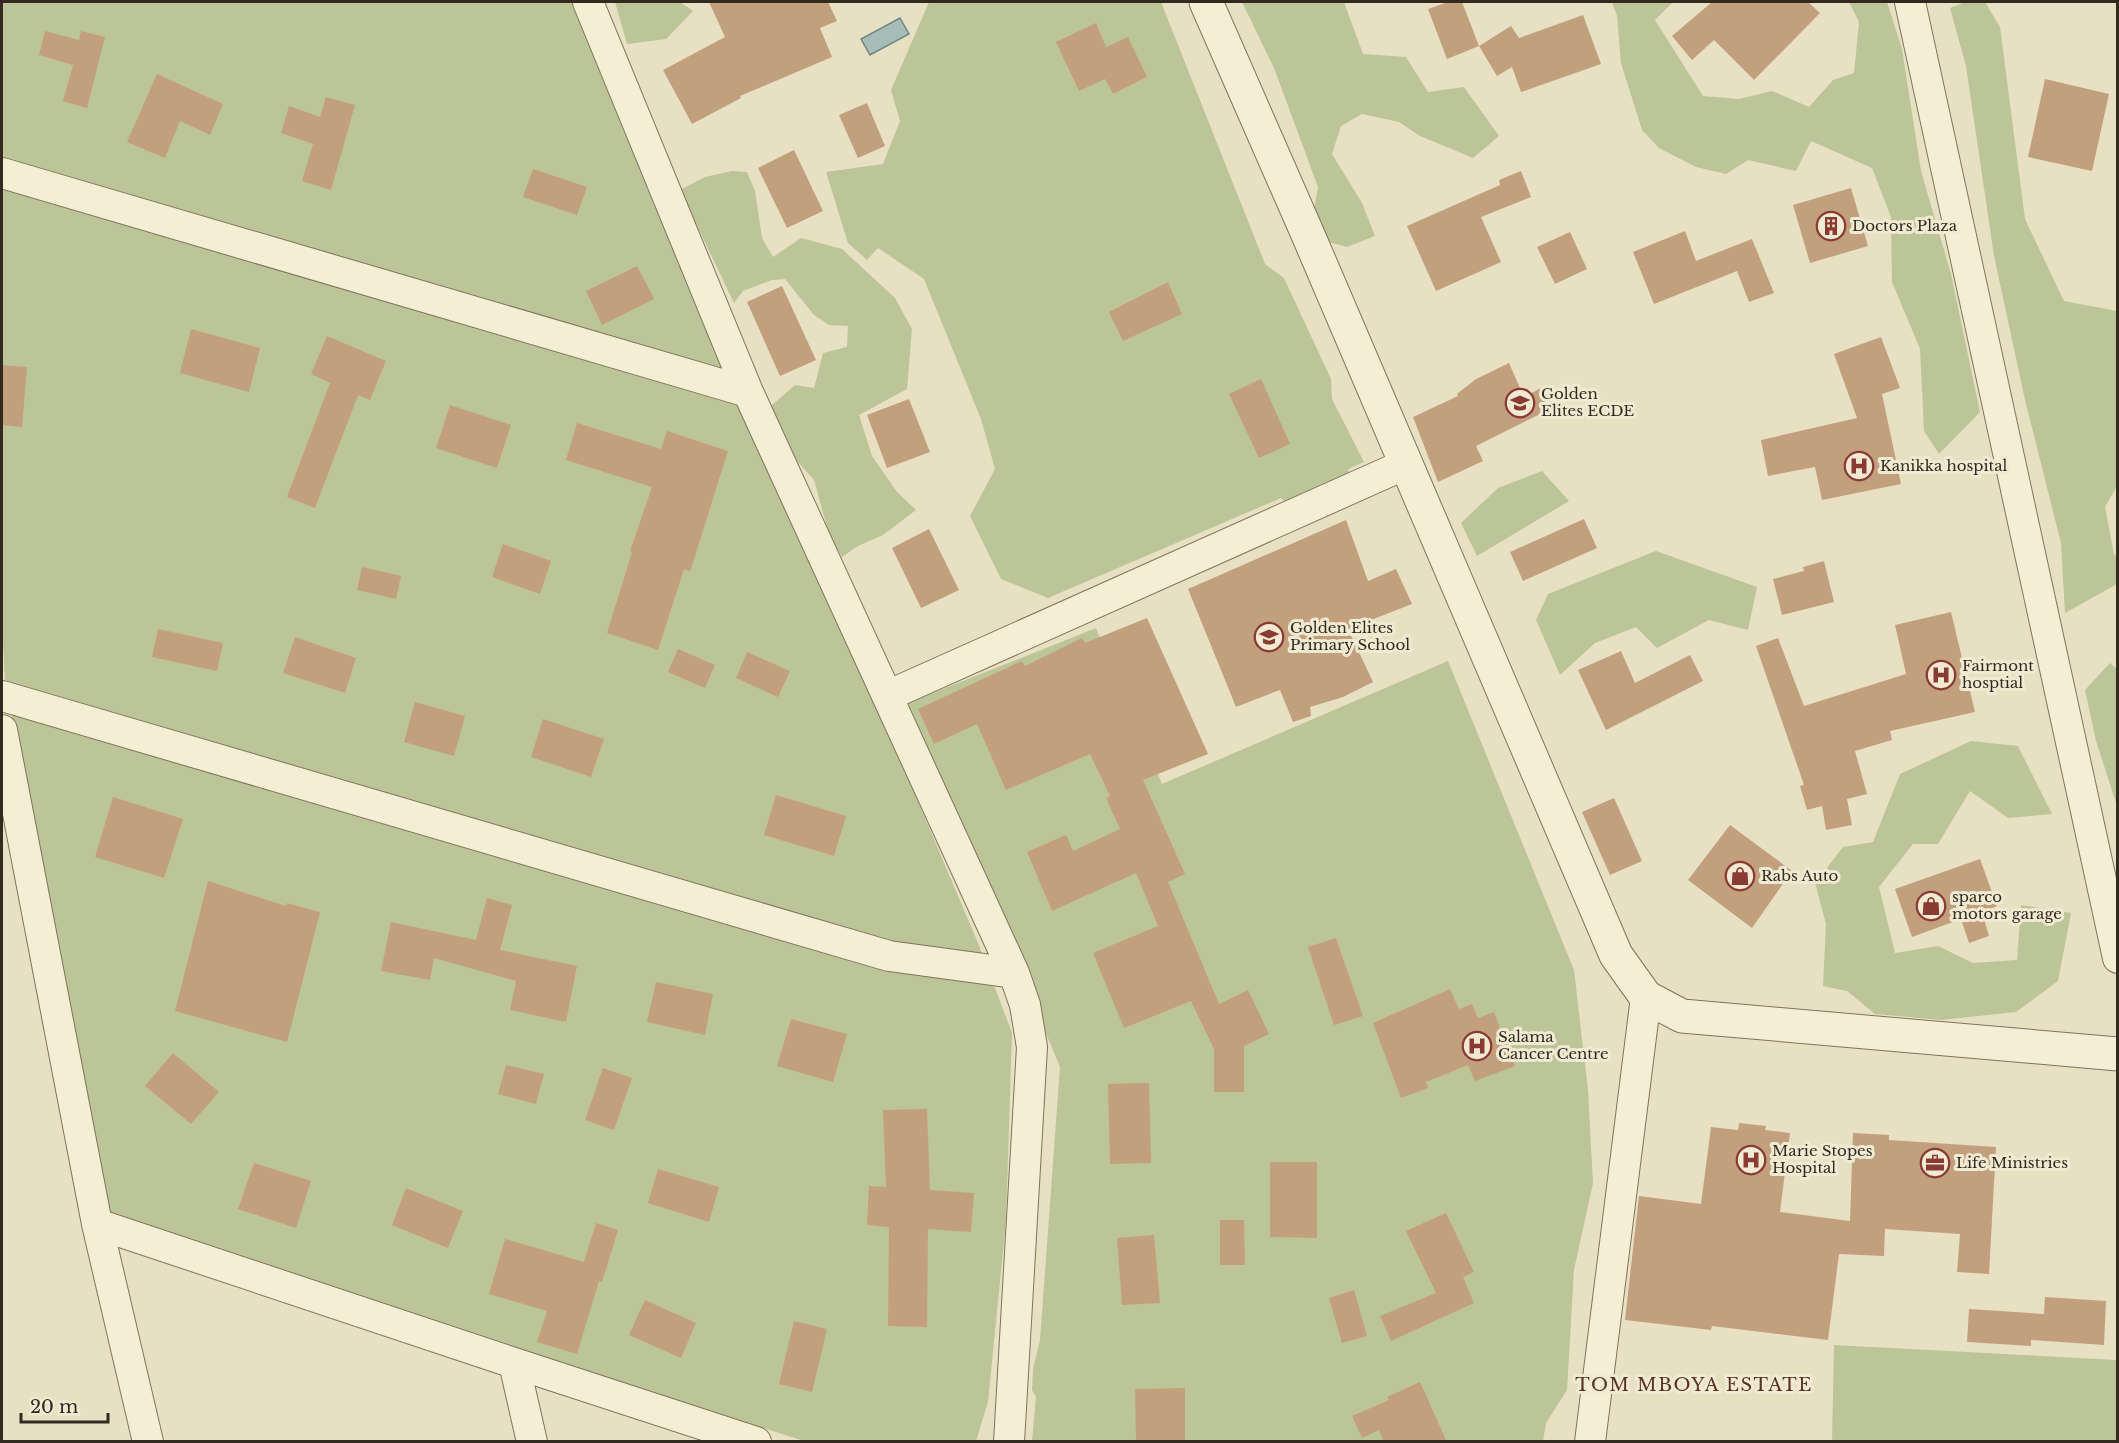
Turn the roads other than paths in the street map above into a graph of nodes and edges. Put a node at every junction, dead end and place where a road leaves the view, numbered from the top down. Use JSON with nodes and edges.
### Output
{"nodes":[{"id":1,"x":588,"y":2,"type":"edge"},
{"id":2,"x":1206,"y":2,"type":"edge"},
{"id":3,"x":1910,"y":2,"type":"edge"},
{"id":4,"x":2,"y":173,"type":"edge"},
{"id":5,"x":748,"y":392,"type":"junction"},
{"id":6,"x":1406,"y":464,"type":"junction"},
{"id":7,"x":2,"y":696,"type":"edge"},
{"id":8,"x":887,"y":696,"type":"junction"},
{"id":9,"x":2,"y":730,"type":"edge"},
{"id":10,"x":2118,"y":958,"type":"edge"},
{"id":11,"x":1014,"y":973,"type":"junction"},
{"id":12,"x":1646,"y":997,"type":"junction"},
{"id":13,"x":2118,"y":1054,"type":"edge"},
{"id":14,"x":97,"y":1224,"type":"junction"},
{"id":15,"x":514,"y":1363,"type":"junction"},
{"id":16,"x":148,"y":1442,"type":"edge"},
{"id":17,"x":532,"y":1442,"type":"edge"},
{"id":18,"x":756,"y":1442,"type":"edge"},
{"id":19,"x":1009,"y":1442,"type":"edge"},
{"id":20,"x":1590,"y":1442,"type":"edge"}],
"edges":[{"from":1,"to":5,"type":"street"},
{"from":2,"to":6,"type":"street"},
{"from":3,"to":10,"type":"street"},
{"from":4,"to":5,"type":"street"},
{"from":5,"to":8,"type":"street"},
{"from":6,"to":8,"type":"street"},
{"from":6,"to":12,"type":"street"},
{"from":7,"to":11,"type":"street"},
{"from":8,"to":11,"type":"street"},
{"from":9,"to":14,"type":"street"},
{"from":11,"to":19,"type":"street"},
{"from":12,"to":13,"type":"street"},
{"from":12,"to":20,"type":"street"},
{"from":14,"to":15,"type":"street"},
{"from":14,"to":16,"type":"street"},
{"from":15,"to":17,"type":"street"},
{"from":15,"to":18,"type":"street"}]}
